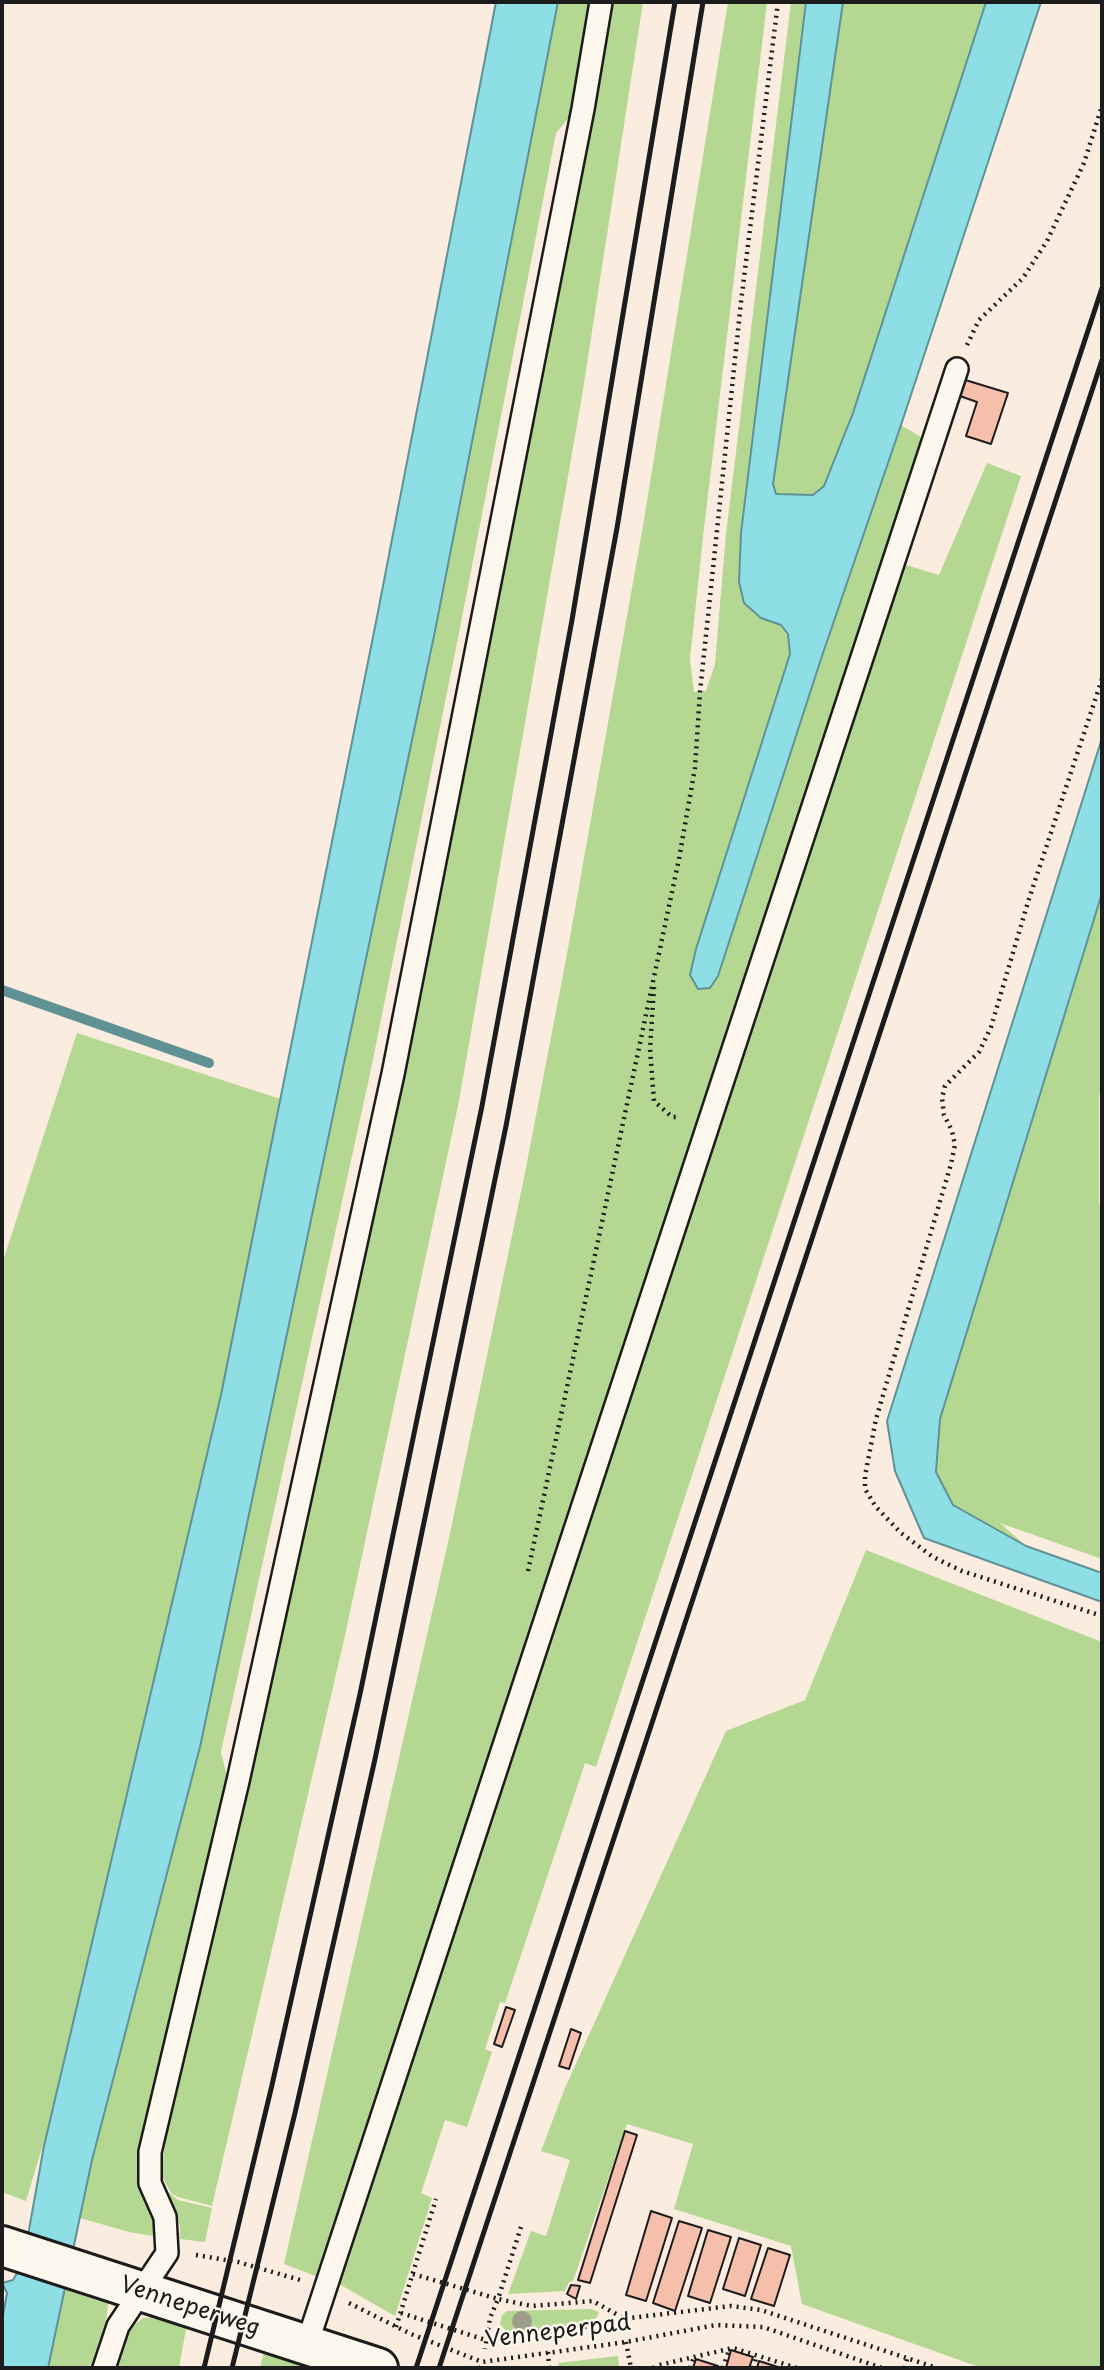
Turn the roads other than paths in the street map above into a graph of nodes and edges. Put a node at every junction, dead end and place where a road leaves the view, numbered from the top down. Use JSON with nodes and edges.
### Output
{"nodes":[{"id":1,"x":601,"y":2,"type":"edge"},
{"id":2,"x":957,"y":369,"type":"road end"},
{"id":3,"x":2,"y":2246,"type":"edge"},
{"id":4,"x":128,"y":2287,"type":"junction"},
{"id":5,"x":307,"y":2344,"type":"junction"},
{"id":6,"x":104,"y":2368,"type":"edge"},
{"id":7,"x":378,"y":2368,"type":"edge"}],
"edges":[{"from":1,"to":4,"type":"lane"},
{"from":2,"to":5,"type":"lane"},
{"from":3,"to":4,"type":"main road","name":"Venneperweg"},
{"from":4,"to":5,"type":"main road","name":"Venneperweg"},
{"from":4,"to":6,"type":"lane"},
{"from":5,"to":7,"type":"main road","name":"Venneperweg"}]}
